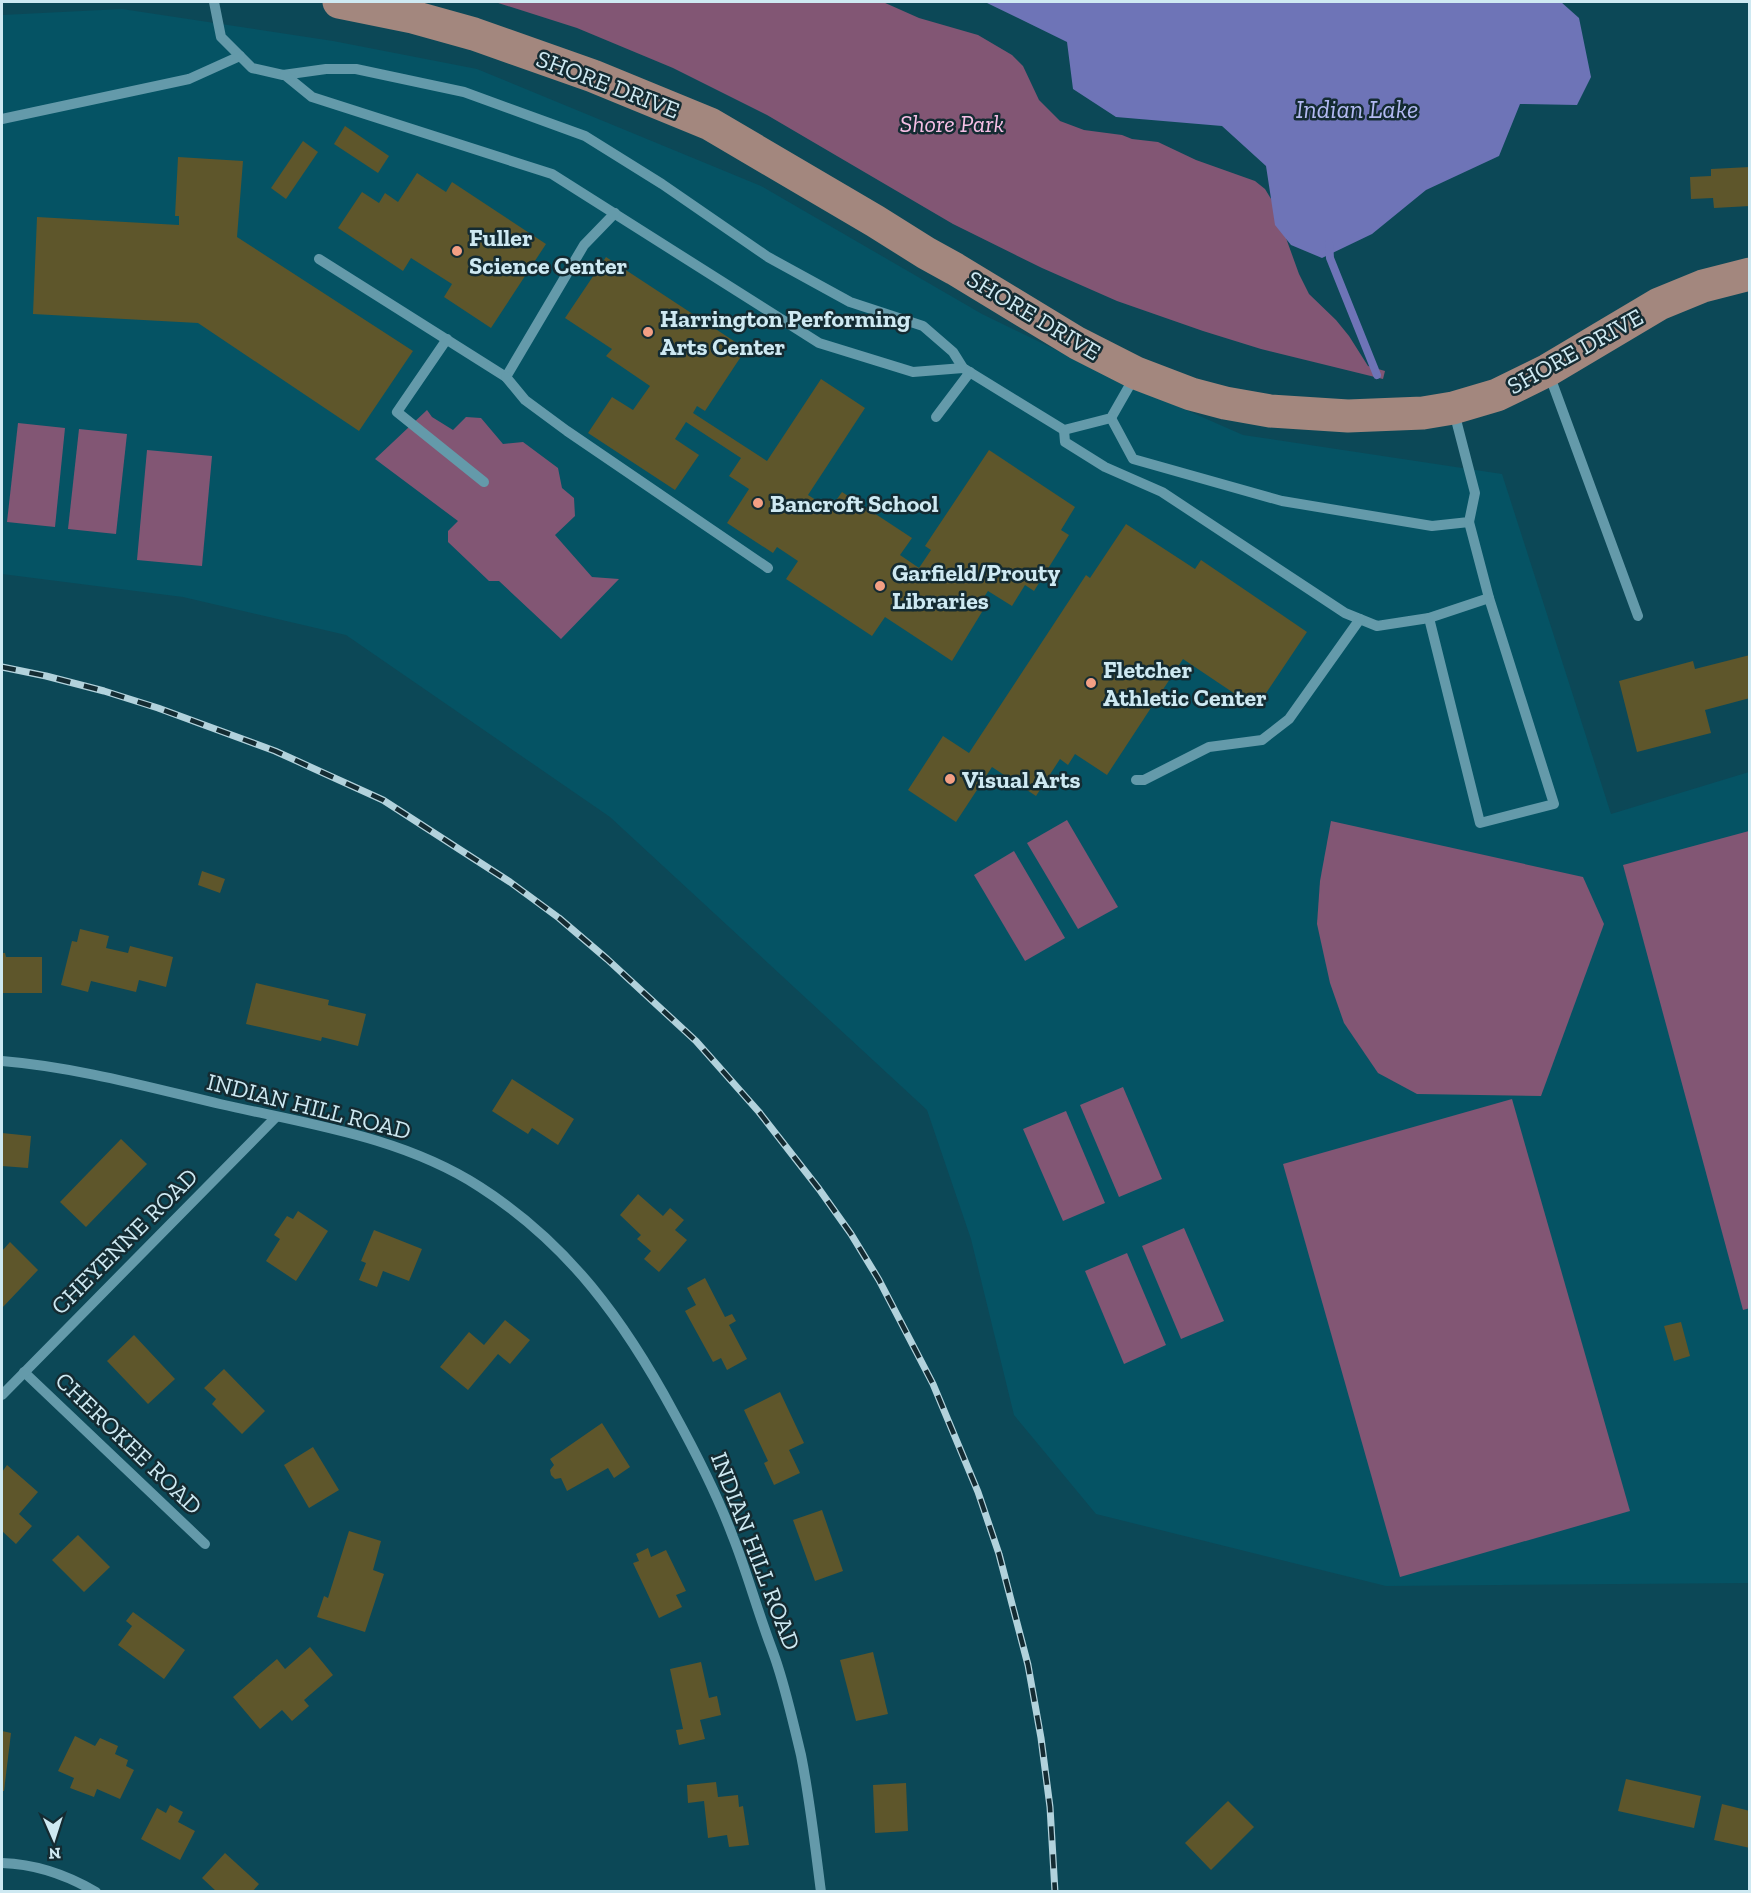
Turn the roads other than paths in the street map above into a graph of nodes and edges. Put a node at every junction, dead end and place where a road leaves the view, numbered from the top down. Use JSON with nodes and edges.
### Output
{"nodes":[{"id":1,"x":214,"y":2,"type":"edge"},
{"id":2,"x":339,"y":2,"type":"edge"},
{"id":3,"x":240,"y":56,"type":"junction"},
{"id":4,"x":285,"y":75,"type":"junction"},
{"id":5,"x":2,"y":119,"type":"edge"},
{"id":6,"x":615,"y":213,"type":"junction"},
{"id":7,"x":320,"y":259,"type":"dead end"},
{"id":8,"x":1749,"y":274,"type":"edge"},
{"id":9,"x":447,"y":339,"type":"junction"},
{"id":10,"x":967,"y":370,"type":"junction"},
{"id":11,"x":1548,"y":370,"type":"junction"},
{"id":12,"x":1136,"y":373,"type":"junction"},
{"id":13,"x":506,"y":377,"type":"junction"},
{"id":14,"x":1453,"y":408,"type":"junction"},
{"id":15,"x":936,"y":417,"type":"dead end"},
{"id":16,"x":1111,"y":418,"type":"junction"},
{"id":17,"x":1064,"y":430,"type":"junction"},
{"id":18,"x":484,"y":482,"type":"dead end"},
{"id":19,"x":1469,"y":522,"type":"junction"},
{"id":20,"x":768,"y":568,"type":"dead end"},
{"id":21,"x":1489,"y":598,"type":"junction"},
{"id":22,"x":1638,"y":616,"type":"dead end"},
{"id":23,"x":1429,"y":618,"type":"junction"},
{"id":24,"x":1360,"y":619,"type":"junction"},
{"id":25,"x":1136,"y":780,"type":"dead end"},
{"id":26,"x":2,"y":1061,"type":"edge"},
{"id":27,"x":276,"y":1117,"type":"junction"},
{"id":28,"x":24,"y":1372,"type":"junction"},
{"id":29,"x":2,"y":1395,"type":"edge"},
{"id":30,"x":205,"y":1544,"type":"dead end"},
{"id":31,"x":2,"y":1863,"type":"edge"},
{"id":32,"x":96,"y":1892,"type":"edge"},
{"id":33,"x":821,"y":1892,"type":"edge"}],
"edges":[{"from":1,"to":3,"type":"street"},
{"from":2,"to":12,"type":"main road","name":"SHORE DRIVE"},
{"from":3,"to":4,"type":"street"},
{"from":3,"to":5,"type":"street"},
{"from":4,"to":6,"type":"street"},
{"from":4,"to":10,"type":"street"},
{"from":6,"to":10,"type":"street"},
{"from":6,"to":13,"type":"street"},
{"from":7,"to":9,"type":"street"},
{"from":8,"to":11,"type":"main road","name":"SHORE DRIVE"},
{"from":9,"to":13,"type":"street"},
{"from":9,"to":18,"type":"street"},
{"from":10,"to":15,"type":"street"},
{"from":10,"to":17,"type":"street"},
{"from":11,"to":14,"type":"main road","name":"SHORE DRIVE"},
{"from":11,"to":22,"type":"street"},
{"from":12,"to":14,"type":"main road","name":"SHORE DRIVE"},
{"from":12,"to":16,"type":"street"},
{"from":13,"to":20,"type":"street"},
{"from":14,"to":19,"type":"street"},
{"from":16,"to":17,"type":"street"},
{"from":16,"to":19,"type":"street"},
{"from":17,"to":24,"type":"street"},
{"from":19,"to":21,"type":"street"},
{"from":21,"to":23,"type":"street"},
{"from":21,"to":23,"type":"street"},
{"from":23,"to":24,"type":"street"},
{"from":24,"to":25,"type":"street"},
{"from":26,"to":27,"type":"street","name":"INDIAN HILL ROAD"},
{"from":27,"to":28,"type":"street","name":"CHEYENNE ROAD"},
{"from":27,"to":33,"type":"street","name":"INDIAN HILL ROAD"},
{"from":28,"to":29,"type":"street","name":"CHEYENNE ROAD"},
{"from":28,"to":30,"type":"street","name":"CHEROKEE ROAD"},
{"from":31,"to":32,"type":"street"}]}
